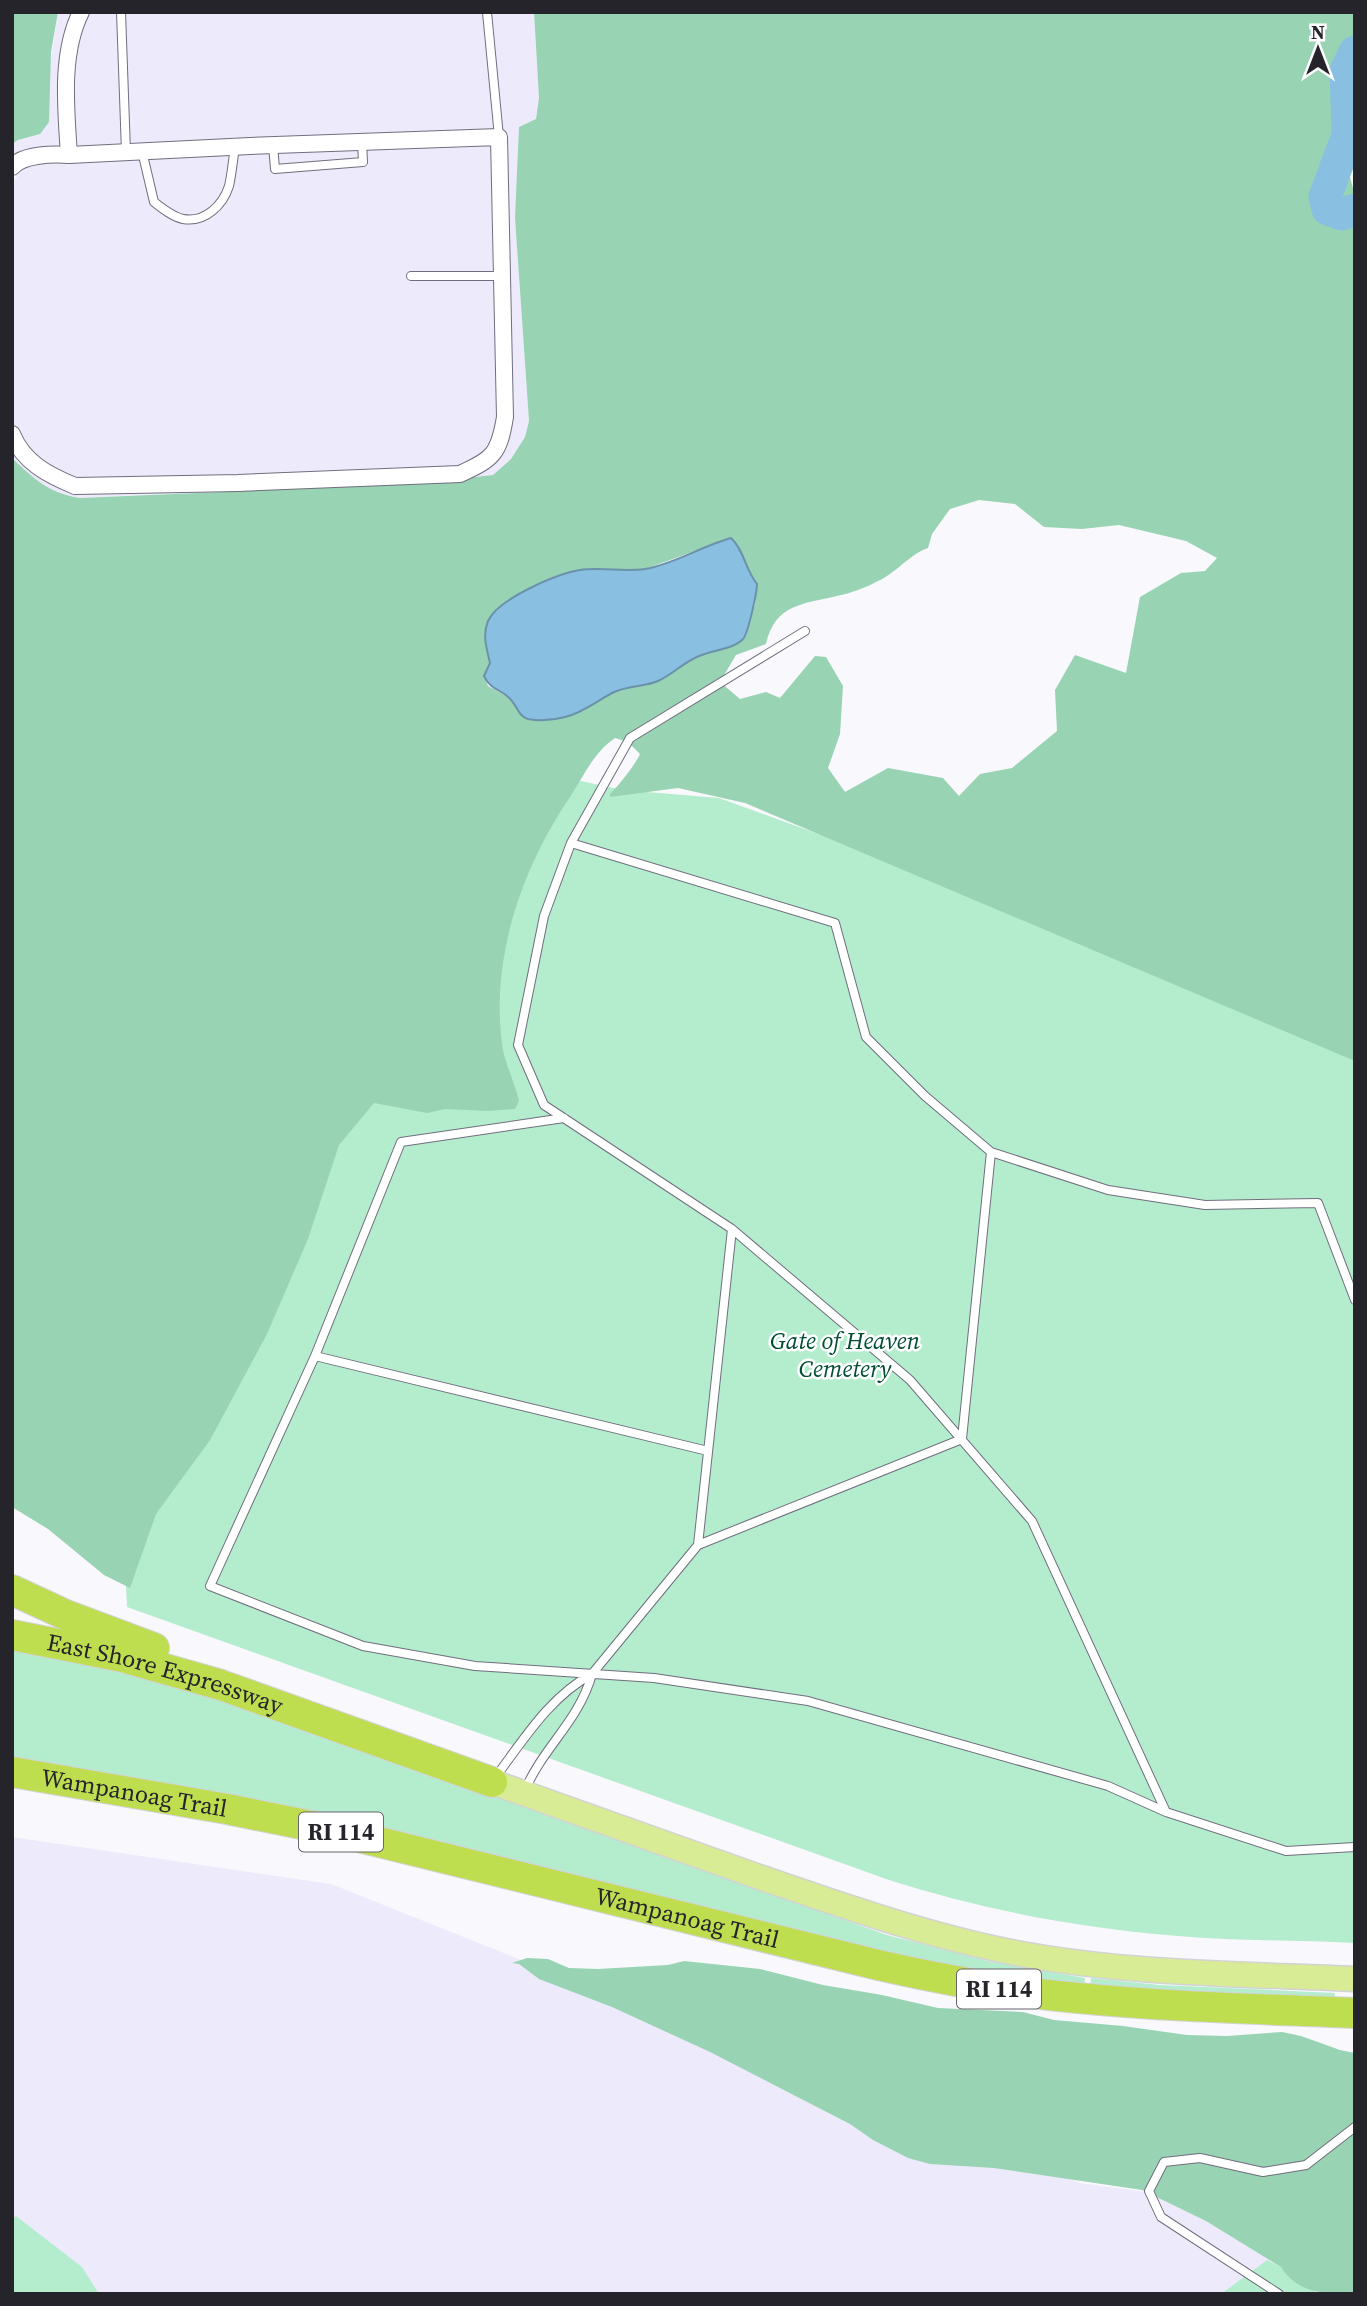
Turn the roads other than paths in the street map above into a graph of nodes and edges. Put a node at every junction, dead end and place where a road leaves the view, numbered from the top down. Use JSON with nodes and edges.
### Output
{"nodes":[{"id":1,"x":81,"y":12,"type":"edge"},
{"id":2,"x":121,"y":12,"type":"edge"},
{"id":3,"x":487,"y":12,"type":"edge"},
{"id":4,"x":499,"y":137,"type":"junction"},
{"id":5,"x":362,"y":142,"type":"junction"},
{"id":6,"x":273,"y":145,"type":"junction"},
{"id":7,"x":234,"y":146,"type":"junction"},
{"id":8,"x":134,"y":152,"type":"junction"},
{"id":9,"x":69,"y":155,"type":"junction"},
{"id":10,"x":12,"y":167,"type":"edge"},
{"id":11,"x":411,"y":276,"type":"dead end"},
{"id":12,"x":502,"y":276,"type":"junction"},
{"id":13,"x":12,"y":434,"type":"edge"},
{"id":14,"x":806,"y":631,"type":"dead end"},
{"id":15,"x":571,"y":843,"type":"junction"},
{"id":16,"x":564,"y":1118,"type":"junction"},
{"id":17,"x":991,"y":1152,"type":"junction"},
{"id":18,"x":732,"y":1229,"type":"junction"},
{"id":19,"x":1355,"y":1300,"type":"edge"},
{"id":20,"x":315,"y":1356,"type":"junction"},
{"id":21,"x":962,"y":1439,"type":"junction"},
{"id":22,"x":708,"y":1451,"type":"junction"},
{"id":23,"x":698,"y":1545,"type":"junction"},
{"id":24,"x":12,"y":1590,"type":"edge"},
{"id":25,"x":12,"y":1635,"type":"edge"},
{"id":26,"x":592,"y":1674,"type":"junction"},
{"id":27,"x":315,"y":1718,"type":"junction"},
{"id":28,"x":17,"y":1774,"type":"edge"},
{"id":29,"x":492,"y":1782,"type":"junction"},
{"id":30,"x":523,"y":1793,"type":"junction"},
{"id":31,"x":1166,"y":1812,"type":"junction"},
{"id":32,"x":1355,"y":1847,"type":"edge"},
{"id":33,"x":1355,"y":1979,"type":"edge"},
{"id":34,"x":1355,"y":2013,"type":"edge"},
{"id":35,"x":1355,"y":2127,"type":"edge"},
{"id":36,"x":1279,"y":2294,"type":"edge"}],
"edges":[{"from":1,"to":9,"type":"street"},
{"from":2,"to":8,"type":"lane"},
{"from":3,"to":4,"type":"lane"},
{"from":4,"to":5,"type":"street"},
{"from":4,"to":12,"type":"street"},
{"from":5,"to":6,"type":"street"},
{"from":5,"to":6,"type":"lane"},
{"from":6,"to":7,"type":"street"},
{"from":7,"to":8,"type":"street"},
{"from":7,"to":8,"type":"lane"},
{"from":8,"to":9,"type":"street"},
{"from":9,"to":10,"type":"street"},
{"from":11,"to":12,"type":"lane"},
{"from":12,"to":13,"type":"street"},
{"from":14,"to":15,"type":"lane"},
{"from":15,"to":16,"type":"lane"},
{"from":15,"to":17,"type":"lane"},
{"from":16,"to":18,"type":"lane"},
{"from":16,"to":20,"type":"lane"},
{"from":17,"to":19,"type":"lane"},
{"from":17,"to":21,"type":"lane"},
{"from":18,"to":21,"type":"lane"},
{"from":18,"to":22,"type":"lane"},
{"from":20,"to":22,"type":"lane"},
{"from":20,"to":26,"type":"lane"},
{"from":21,"to":23,"type":"lane"},
{"from":21,"to":31,"type":"lane"},
{"from":22,"to":23,"type":"lane"},
{"from":23,"to":26,"type":"lane"},
{"from":24,"to":27,"type":"highway","number":"RI 114"},
{"from":25,"to":27,"type":"highway","name":"East Shore Expressway"},
{"from":26,"to":29,"type":"lane"},
{"from":26,"to":30,"type":"lane"},
{"from":26,"to":31,"type":"lane"},
{"from":27,"to":29,"type":"highway","number":"RI 114"},
{"from":28,"to":34,"type":"highway","name":"Wampanoag Trail","number":"RI 114"},
{"from":29,"to":30,"type":"main road","number":"RI 114"},
{"from":30,"to":33,"type":"main road","number":"RI 114"},
{"from":31,"to":32,"type":"lane"},
{"from":35,"to":36,"type":"lane"}]}
